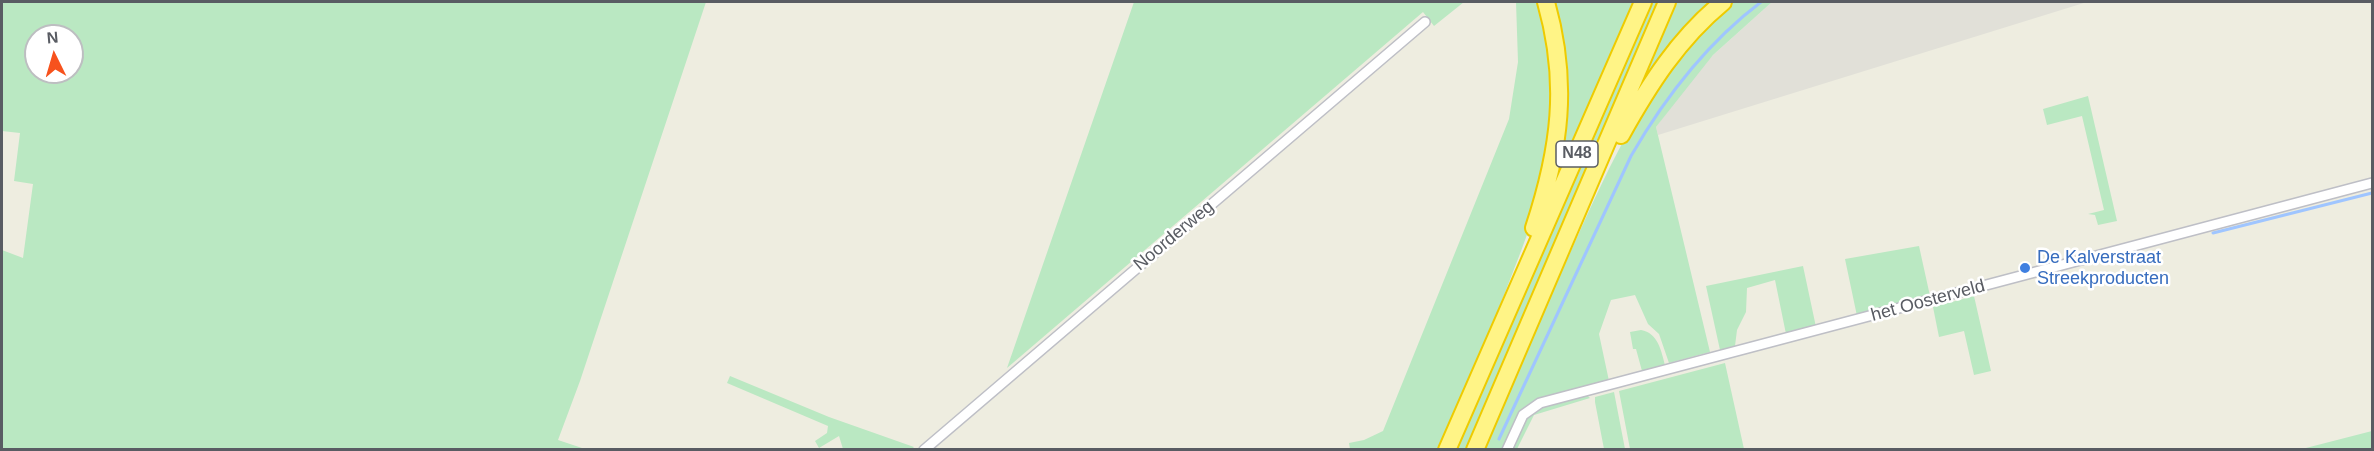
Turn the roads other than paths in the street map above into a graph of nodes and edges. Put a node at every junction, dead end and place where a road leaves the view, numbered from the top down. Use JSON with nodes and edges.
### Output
{"nodes":[{"id":1,"x":1546,"y":2,"type":"edge"},
{"id":2,"x":1643,"y":2,"type":"edge"},
{"id":3,"x":1667,"y":2,"type":"edge"},
{"id":4,"x":1724,"y":2,"type":"edge"},
{"id":5,"x":1425,"y":22,"type":"dead end"},
{"id":6,"x":2373,"y":183,"type":"edge"},
{"id":7,"x":1583,"y":201,"type":"junction"},
{"id":8,"x":1510,"y":307,"type":"junction"},
{"id":9,"x":924,"y":450,"type":"edge"},
{"id":10,"x":1447,"y":450,"type":"edge"},
{"id":11,"x":1475,"y":450,"type":"edge"},
{"id":12,"x":1507,"y":450,"type":"edge"}],
"edges":[{"from":1,"to":8,"type":"highway"},
{"from":2,"to":8,"type":"highway","number":"N48"},
{"from":3,"to":7,"type":"highway","number":"N48"},
{"from":4,"to":7,"type":"highway","number":"N48"},
{"from":5,"to":9,"type":"street","name":"Noorderweg"},
{"from":6,"to":12,"type":"street","name":"het Oosterveld"},
{"from":7,"to":11,"type":"highway","number":"N48"},
{"from":8,"to":10,"type":"highway","number":"N48"}]}
